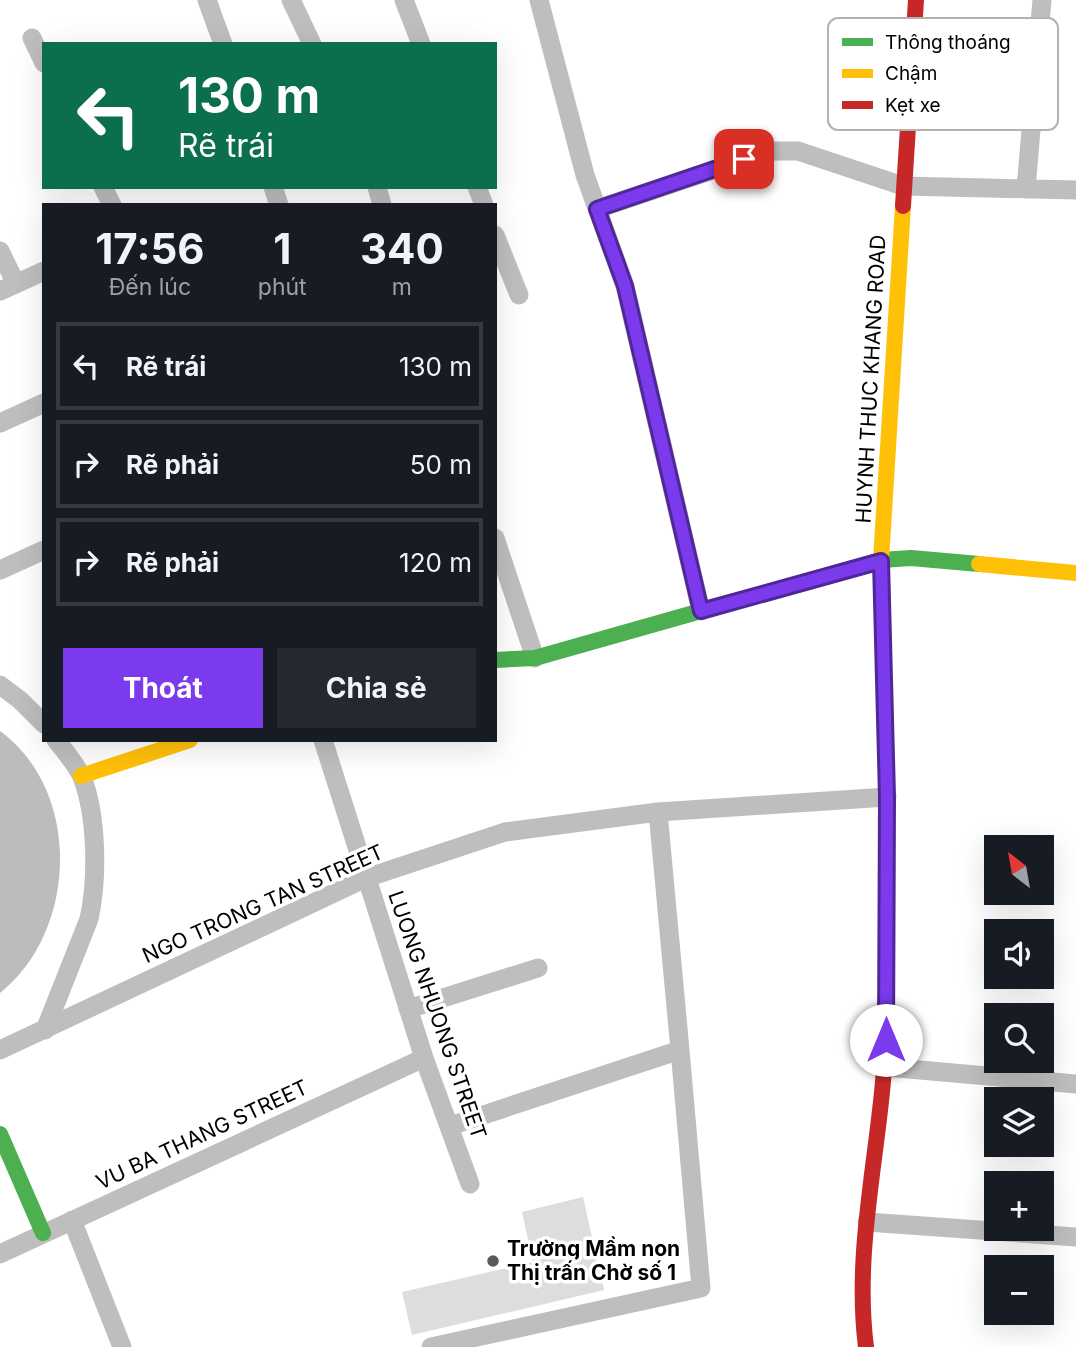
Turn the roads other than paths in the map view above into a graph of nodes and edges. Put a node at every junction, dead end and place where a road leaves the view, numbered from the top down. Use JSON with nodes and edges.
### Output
{"nodes":[{"id":1,"x":207,"y":0,"type":"edge"},
{"id":2,"x":291,"y":0,"type":"edge"},
{"id":3,"x":404,"y":0,"type":"edge"},
{"id":4,"x":539,"y":0,"type":"edge"},
{"id":5,"x":916,"y":0,"type":"edge"},
{"id":6,"x":1042,"y":0,"type":"edge"},
{"id":7,"x":915,"y":18,"type":"edge"},
{"id":8,"x":1040,"y":18,"type":"edge"},
{"id":9,"x":32,"y":38,"type":"dead end"},
{"id":10,"x":222,"y":42,"type":"edge"},
{"id":11,"x":311,"y":42,"type":"edge"},
{"id":12,"x":420,"y":42,"type":"edge"},
{"id":13,"x":42,"y":59,"type":"edge"},
{"id":14,"x":908,"y":130,"type":"edge"},
{"id":15,"x":1031,"y":130,"type":"edge"},
{"id":16,"x":904,"y":186,"type":"junction"},
{"id":17,"x":1026,"y":189,"type":"junction"},
{"id":18,"x":1076,"y":190,"type":"edge"},
{"id":19,"x":597,"y":209,"type":"junction"},
{"id":20,"x":497,"y":240,"type":"edge"},
{"id":21,"x":0,"y":251,"type":"edge"},
{"id":22,"x":42,"y":272,"type":"edge"},
{"id":23,"x":8,"y":288,"type":"edge"},
{"id":24,"x":519,"y":295,"type":"dead end"},
{"id":25,"x":42,"y":404,"type":"edge"},
{"id":26,"x":0,"y":423,"type":"edge"},
{"id":27,"x":497,"y":544,"type":"edge"},
{"id":28,"x":42,"y":551,"type":"edge"},
{"id":29,"x":881,"y":561,"type":"junction"},
{"id":30,"x":0,"y":570,"type":"edge"},
{"id":31,"x":1076,"y":573,"type":"edge"},
{"id":32,"x":701,"y":611,"type":"junction"},
{"id":33,"x":536,"y":657,"type":"junction"},
{"id":34,"x":497,"y":660,"type":"edge"},
{"id":35,"x":0,"y":685,"type":"edge"},
{"id":36,"x":42,"y":722,"type":"edge"},
{"id":37,"x":57,"y":742,"type":"edge"},
{"id":38,"x":184,"y":742,"type":"edge"},
{"id":39,"x":324,"y":742,"type":"edge"},
{"id":40,"x":81,"y":776,"type":"junction"},
{"id":41,"x":887,"y":797,"type":"junction"},
{"id":42,"x":658,"y":812,"type":"junction"},
{"id":43,"x":366,"y":878,"type":"junction"},
{"id":44,"x":538,"y":968,"type":"dead end"},
{"id":45,"x":408,"y":1009,"type":"junction"},
{"id":46,"x":44,"y":1030,"type":"junction"},
{"id":47,"x":0,"y":1050,"type":"edge"},
{"id":48,"x":680,"y":1050,"type":"junction"},
{"id":49,"x":424,"y":1058,"type":"junction"},
{"id":50,"x":886,"y":1067,"type":"junction"},
{"id":51,"x":1076,"y":1084,"type":"edge"},
{"id":52,"x":450,"y":1126,"type":"junction"},
{"id":53,"x":0,"y":1134,"type":"edge"},
{"id":54,"x":470,"y":1184,"type":"dead end"},
{"id":55,"x":72,"y":1220,"type":"junction"},
{"id":56,"x":867,"y":1222,"type":"junction"},
{"id":57,"x":43,"y":1233,"type":"junction"},
{"id":58,"x":1076,"y":1237,"type":"edge"},
{"id":59,"x":0,"y":1254,"type":"edge"},
{"id":60,"x":122,"y":1347,"type":"edge"},
{"id":61,"x":431,"y":1347,"type":"edge"},
{"id":62,"x":866,"y":1347,"type":"edge"}],
"edges":[{"from":1,"to":10,"type":"street"},
{"from":2,"to":11,"type":"street"},
{"from":3,"to":12,"type":"street"},
{"from":4,"to":19,"type":"street"},
{"from":5,"to":7,"type":"main road","name":"HUYNH THUC KHANG ROAD"},
{"from":6,"to":8,"type":"street"},
{"from":9,"to":13,"type":"street"},
{"from":14,"to":16,"type":"main road","name":"HUYNH THUC KHANG ROAD"},
{"from":15,"to":17,"type":"street"},
{"from":16,"to":17,"type":"street"},
{"from":16,"to":19,"type":"street"},
{"from":16,"to":29,"type":"main road","name":"HUYNH THUC KHANG ROAD"},
{"from":17,"to":18,"type":"street"},
{"from":19,"to":32,"type":"street"},
{"from":20,"to":24,"type":"street"},
{"from":21,"to":23,"type":"street"},
{"from":22,"to":23,"type":"street"},
{"from":25,"to":26,"type":"street"},
{"from":27,"to":33,"type":"street"},
{"from":28,"to":30,"type":"street"},
{"from":29,"to":31,"type":"main road"},
{"from":29,"to":32,"type":"main road"},
{"from":29,"to":41,"type":"main road","name":"HUYNH THUC KHANG ROAD"},
{"from":32,"to":33,"type":"main road"},
{"from":33,"to":34,"type":"main road"},
{"from":35,"to":36,"type":"street"},
{"from":37,"to":40,"type":"street"},
{"from":38,"to":40,"type":"main road"},
{"from":39,"to":43,"type":"street","name":"LUONG NHUONG STREET"},
{"from":40,"to":46,"type":"street"},
{"from":41,"to":42,"type":"street","name":"NGO TRONG TAN STREET"},
{"from":41,"to":50,"type":"main road","name":"HUYNH THUC KHANG ROAD"},
{"from":42,"to":43,"type":"street","name":"NGO TRONG TAN STREET"},
{"from":42,"to":48,"type":"street"},
{"from":43,"to":45,"type":"street","name":"LUONG NHUONG STREET"},
{"from":43,"to":46,"type":"street","name":"NGO TRONG TAN STREET"},
{"from":44,"to":45,"type":"street"},
{"from":45,"to":49,"type":"street","name":"LUONG NHUONG STREET"},
{"from":46,"to":47,"type":"street","name":"NGO TRONG TAN STREET"},
{"from":48,"to":52,"type":"street"},
{"from":48,"to":61,"type":"street"},
{"from":49,"to":52,"type":"street","name":"LUONG NHUONG STREET"},
{"from":49,"to":55,"type":"street","name":"VU BA THANG STREET"},
{"from":50,"to":51,"type":"street"},
{"from":50,"to":56,"type":"main road","name":"HUYNH THUC KHANG ROAD"},
{"from":52,"to":54,"type":"street","name":"LUONG NHUONG STREET"},
{"from":53,"to":57,"type":"main road"},
{"from":55,"to":57,"type":"street","name":"VU BA THANG STREET"},
{"from":55,"to":60,"type":"street"},
{"from":56,"to":58,"type":"street"},
{"from":56,"to":62,"type":"main road","name":"HUYNH THUC KHANG ROAD"},
{"from":57,"to":59,"type":"street","name":"VU BA THANG STREET"}]}
